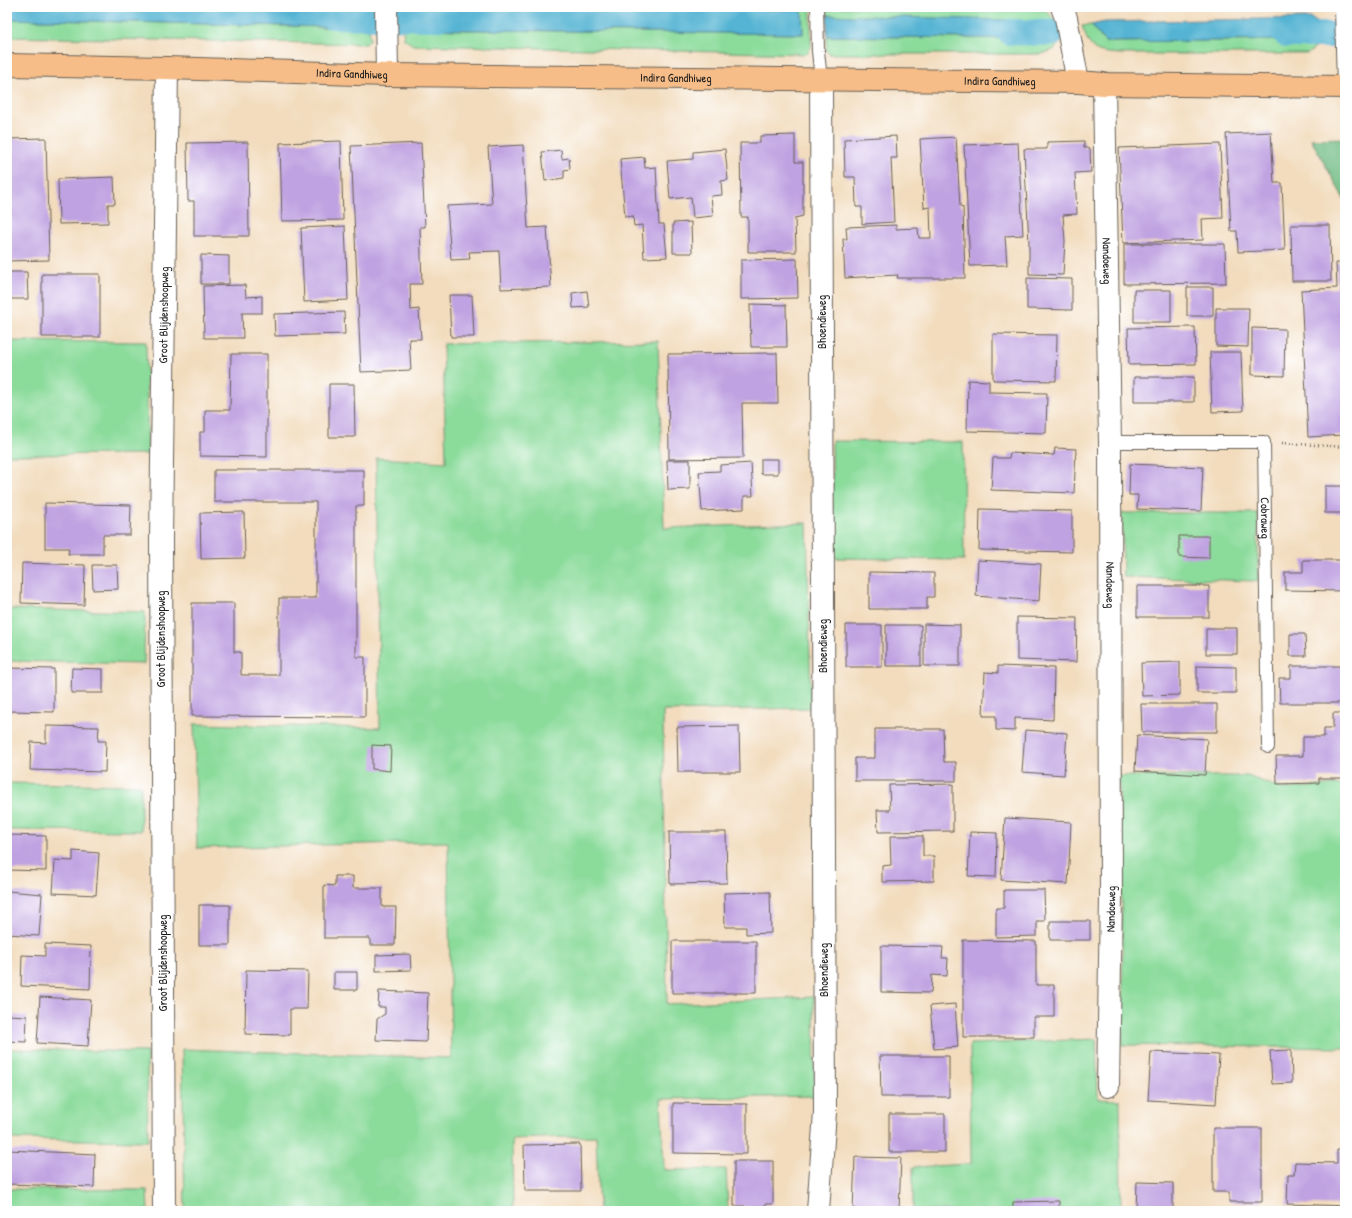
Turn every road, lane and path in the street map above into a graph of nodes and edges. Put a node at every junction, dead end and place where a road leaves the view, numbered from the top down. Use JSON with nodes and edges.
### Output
{"nodes":[{"id":1,"x":386,"y":7,"type":"edge"},
{"id":2,"x":817,"y":7,"type":"edge"},
{"id":3,"x":1062,"y":7,"type":"edge"},
{"id":4,"x":1341,"y":7,"type":"edge"},
{"id":5,"x":7,"y":65,"type":"edge"},
{"id":6,"x":166,"y":68,"type":"junction"},
{"id":7,"x":387,"y":75,"type":"junction"},
{"id":8,"x":821,"y":80,"type":"junction"},
{"id":9,"x":1078,"y":82,"type":"junction"},
{"id":10,"x":1104,"y":84,"type":"junction"},
{"id":11,"x":1344,"y":87,"type":"edge"},
{"id":12,"x":1110,"y":442,"type":"junction"},
{"id":13,"x":1264,"y":442,"type":"junction"},
{"id":14,"x":1345,"y":447,"type":"edge"},
{"id":15,"x":1268,"y":747,"type":"dead end"},
{"id":16,"x":1108,"y":1086,"type":"dead end"},
{"id":17,"x":164,"y":1211,"type":"edge"},
{"id":18,"x":818,"y":1211,"type":"edge"}],
"edges":[{"from":1,"to":7,"type":"street"},
{"from":2,"to":8,"type":"lane"},
{"from":3,"to":9,"type":"street"},
{"from":4,"to":11,"type":"lane"},
{"from":5,"to":6,"type":"main road","name":"Indira Gandhiweg"},
{"from":6,"to":7,"type":"main road","name":"Indira Gandhiweg"},
{"from":6,"to":17,"type":"street","name":"Groot Blijdenshoopweg"},
{"from":7,"to":8,"type":"main road","name":"Indira Gandhiweg"},
{"from":8,"to":9,"type":"main road","name":"Indira Gandhiweg"},
{"from":8,"to":18,"type":"street","name":"Bhoendieweg"},
{"from":9,"to":10,"type":"main road","name":"Indira Gandhiweg"},
{"from":10,"to":11,"type":"main road","name":"Indira Gandhiweg"},
{"from":10,"to":12,"type":"street","name":"Nandoeweg"},
{"from":12,"to":13,"type":"lane"},
{"from":12,"to":16,"type":"street","name":"Nandoeweg"},
{"from":13,"to":14,"type":"path"},
{"from":13,"to":15,"type":"lane","name":"Cobraweg"}]}
